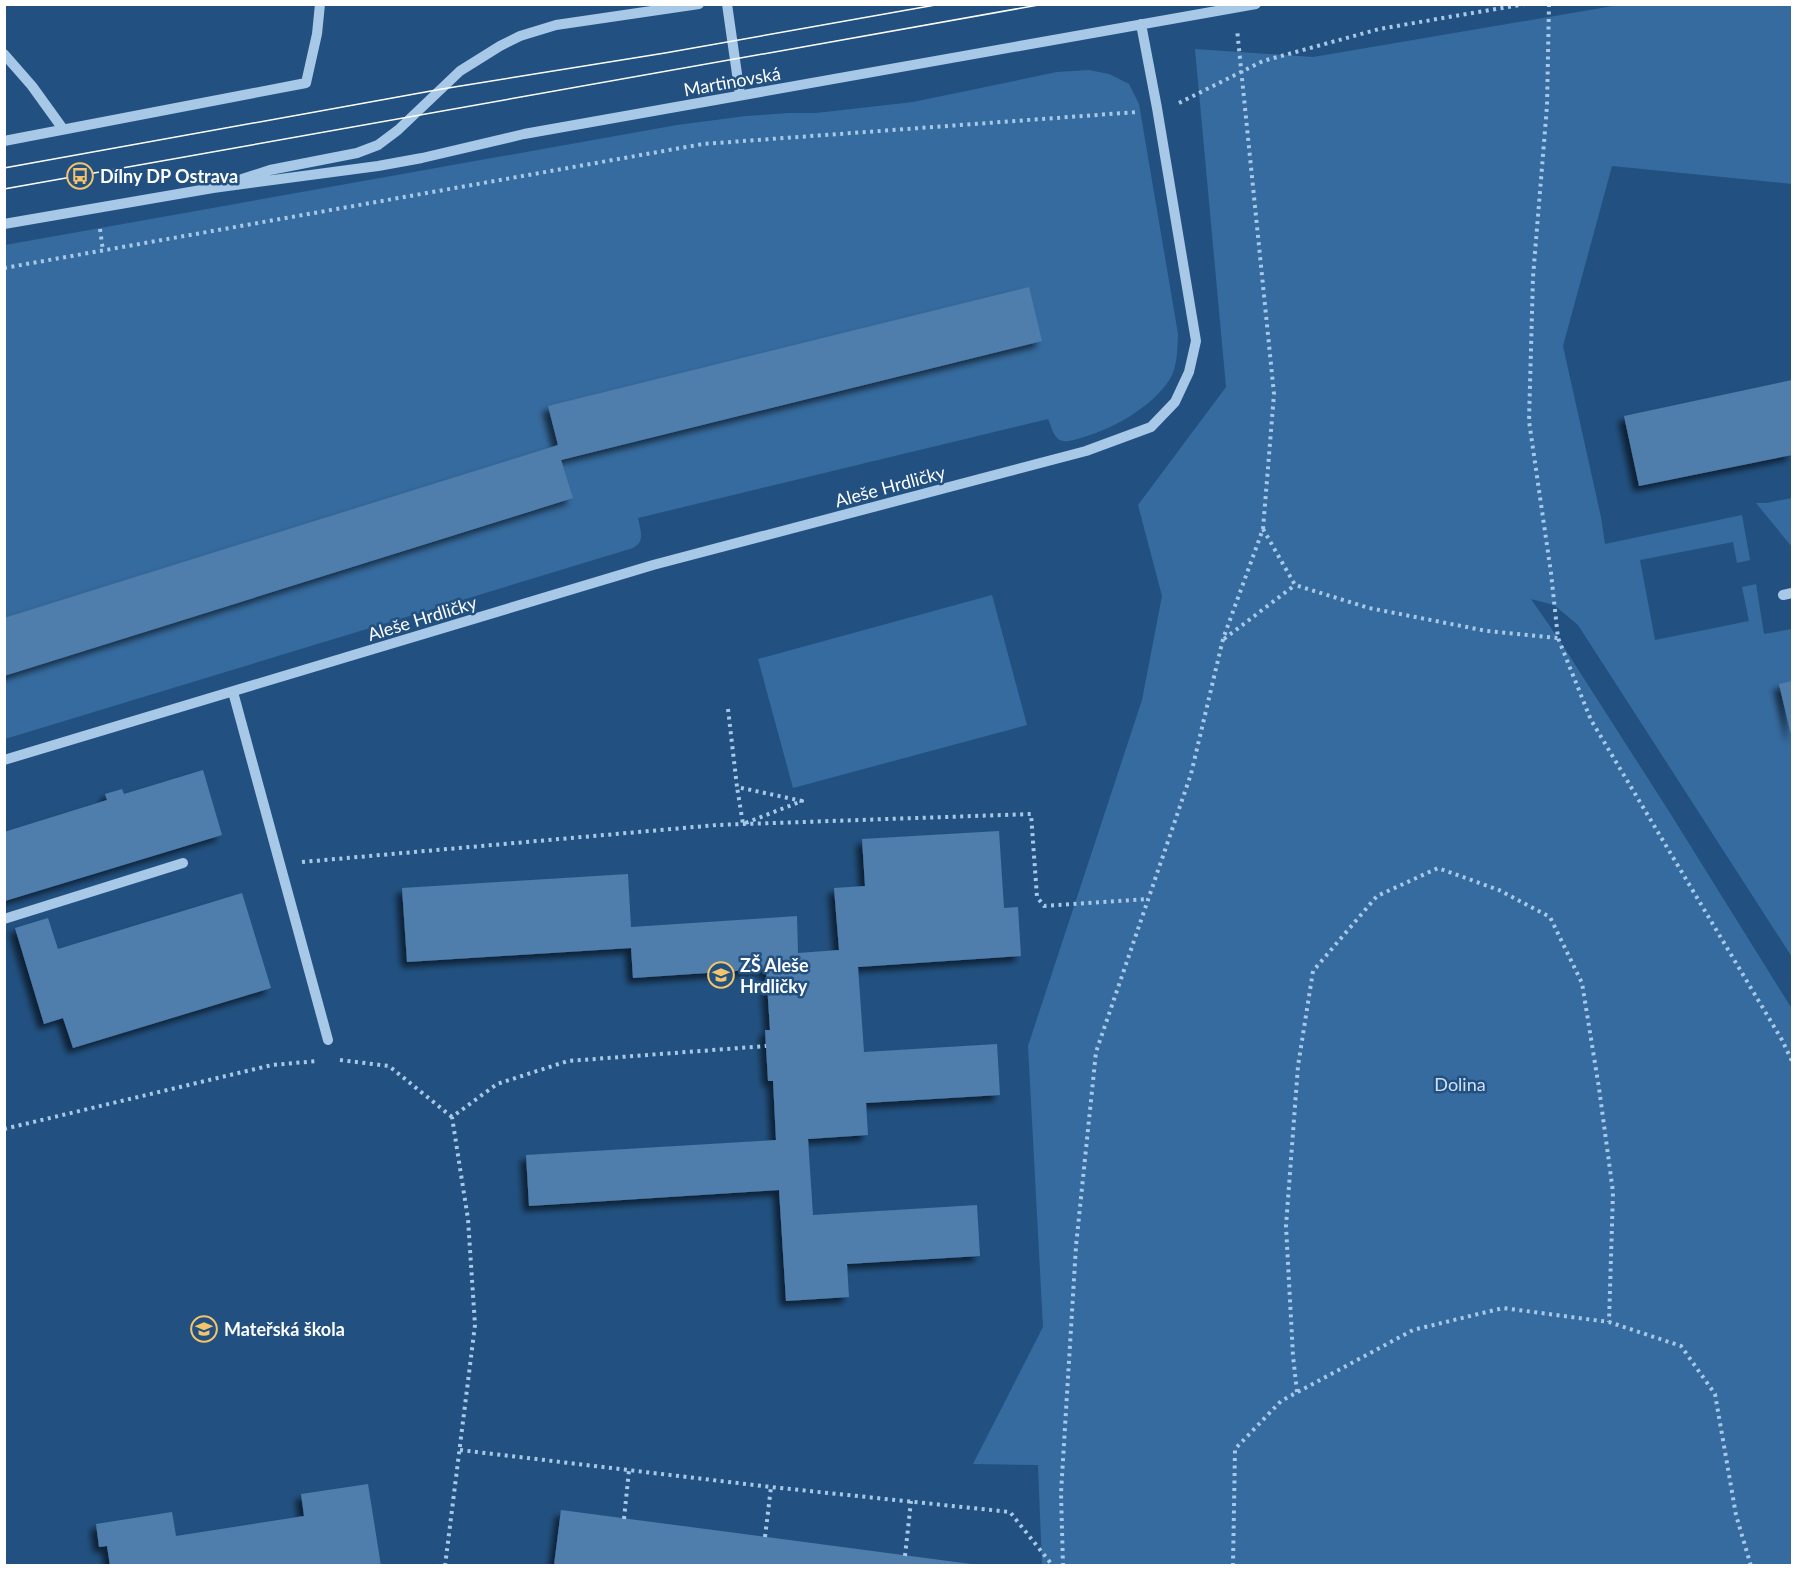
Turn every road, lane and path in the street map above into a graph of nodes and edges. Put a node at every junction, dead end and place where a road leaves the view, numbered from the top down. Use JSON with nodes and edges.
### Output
{"nodes":[{"id":1,"x":320,"y":4,"type":"edge"},
{"id":2,"x":699,"y":4,"type":"edge"},
{"id":3,"x":727,"y":4,"type":"edge"},
{"id":4,"x":1256,"y":4,"type":"edge"},
{"id":5,"x":1525,"y":4,"type":"edge"},
{"id":6,"x":1549,"y":4,"type":"edge"},
{"id":7,"x":1234,"y":9,"type":"junction"},
{"id":8,"x":1141,"y":24,"type":"junction"},
{"id":9,"x":4,"y":54,"type":"edge"},
{"id":10,"x":1241,"y":71,"type":"junction"},
{"id":11,"x":740,"y":95,"type":"junction"},
{"id":12,"x":1157,"y":108,"type":"junction"},
{"id":13,"x":63,"y":129,"type":"junction"},
{"id":14,"x":4,"y":141,"type":"edge"},
{"id":15,"x":213,"y":188,"type":"junction"},
{"id":16,"x":4,"y":224,"type":"edge"},
{"id":17,"x":4,"y":268,"type":"edge"},
{"id":18,"x":1263,"y":529,"type":"junction"},
{"id":19,"x":1295,"y":585,"type":"junction"},
{"id":20,"x":1558,"y":638,"type":"junction"},
{"id":21,"x":1223,"y":639,"type":"junction"},
{"id":22,"x":233,"y":692,"type":"junction"},
{"id":23,"x":728,"y":709,"type":"dead end"},
{"id":24,"x":4,"y":760,"type":"edge"},
{"id":25,"x":737,"y":787,"type":"junction"},
{"id":26,"x":743,"y":824,"type":"junction"},
{"id":27,"x":183,"y":863,"type":"dead end"},
{"id":28,"x":280,"y":864,"type":"junction"},
{"id":29,"x":1148,"y":899,"type":"junction"},
{"id":30,"x":4,"y":919,"type":"edge"},
{"id":31,"x":328,"y":1040,"type":"dead end"},
{"id":32,"x":766,"y":1046,"type":"dead end"},
{"id":33,"x":332,"y":1059,"type":"dead end"},
{"id":34,"x":320,"y":1060,"type":"dead end"},
{"id":35,"x":1792,"y":1061,"type":"edge"},
{"id":36,"x":452,"y":1117,"type":"junction"},
{"id":37,"x":4,"y":1129,"type":"edge"},
{"id":38,"x":1609,"y":1322,"type":"junction"},
{"id":39,"x":1297,"y":1392,"type":"junction"},
{"id":40,"x":460,"y":1450,"type":"junction"},
{"id":41,"x":629,"y":1470,"type":"junction"},
{"id":42,"x":771,"y":1487,"type":"junction"},
{"id":43,"x":911,"y":1501,"type":"junction"},
{"id":44,"x":624,"y":1519,"type":"dead end"},
{"id":45,"x":765,"y":1537,"type":"dead end"},
{"id":46,"x":904,"y":1556,"type":"dead end"},
{"id":47,"x":445,"y":1566,"type":"edge"},
{"id":48,"x":1053,"y":1566,"type":"edge"},
{"id":49,"x":1063,"y":1566,"type":"edge"},
{"id":50,"x":1233,"y":1566,"type":"edge"},
{"id":51,"x":1751,"y":1566,"type":"edge"}],
"edges":[{"from":1,"to":13,"type":"street"},
{"from":2,"to":15,"type":"street","name":"Martinovská"},
{"from":3,"to":11,"type":"street"},
{"from":4,"to":7,"type":"street","name":"Martinovská"},
{"from":5,"to":10,"type":"path"},
{"from":6,"to":20,"type":"path"},
{"from":7,"to":8,"type":"street","name":"Martinovská"},
{"from":7,"to":10,"type":"path"},
{"from":8,"to":11,"type":"street","name":"Martinovská"},
{"from":8,"to":12,"type":"street","name":"Aleše Hrdličky"},
{"from":9,"to":13,"type":"street"},
{"from":10,"to":12,"type":"path"},
{"from":10,"to":18,"type":"path"},
{"from":11,"to":15,"type":"street","name":"Martinovská"},
{"from":12,"to":17,"type":"path"},
{"from":12,"to":22,"type":"street","name":"Aleše Hrdličky"},
{"from":13,"to":14,"type":"street"},
{"from":15,"to":16,"type":"street","name":"Martinovská"},
{"from":18,"to":19,"type":"path"},
{"from":18,"to":21,"type":"path"},
{"from":19,"to":20,"type":"path"},
{"from":19,"to":21,"type":"path"},
{"from":20,"to":35,"type":"path"},
{"from":21,"to":29,"type":"path"},
{"from":22,"to":24,"type":"street","name":"Aleše Hrdličky"},
{"from":22,"to":28,"type":"street"},
{"from":23,"to":25,"type":"path"},
{"from":25,"to":26,"type":"path"},
{"from":25,"to":26,"type":"path"},
{"from":26,"to":28,"type":"path"},
{"from":26,"to":29,"type":"path"},
{"from":27,"to":30,"type":"street"},
{"from":28,"to":31,"type":"street"},
{"from":29,"to":49,"type":"path"},
{"from":32,"to":36,"type":"path"},
{"from":33,"to":36,"type":"path"},
{"from":34,"to":37,"type":"path"},
{"from":36,"to":40,"type":"path"},
{"from":38,"to":39,"type":"path"},
{"from":38,"to":39,"type":"path"},
{"from":38,"to":51,"type":"path"},
{"from":39,"to":50,"type":"path"},
{"from":40,"to":41,"type":"path"},
{"from":40,"to":47,"type":"path"},
{"from":41,"to":42,"type":"path"},
{"from":41,"to":44,"type":"path"},
{"from":42,"to":43,"type":"path"},
{"from":42,"to":45,"type":"path"},
{"from":43,"to":46,"type":"path"},
{"from":43,"to":48,"type":"path"}]}
